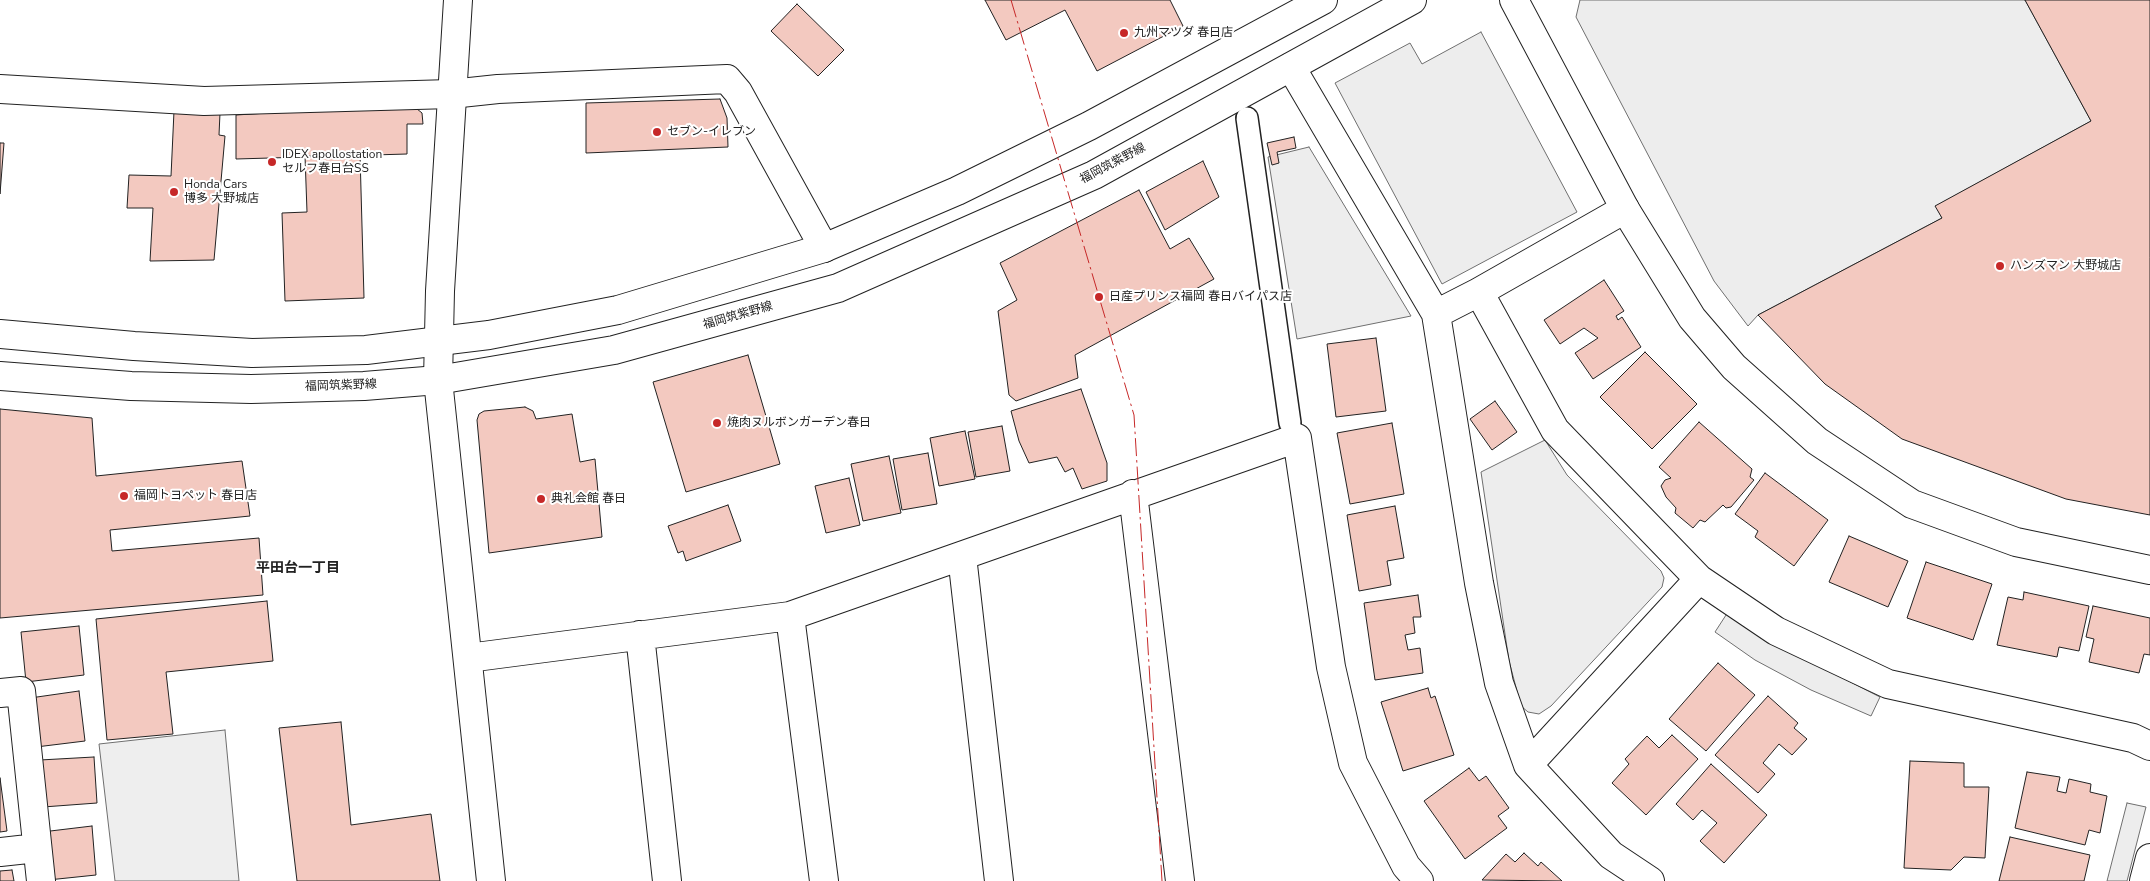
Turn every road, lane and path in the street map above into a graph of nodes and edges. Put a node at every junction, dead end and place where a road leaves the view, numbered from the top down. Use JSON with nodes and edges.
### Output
{"nodes":[{"id":1,"x":458,"y":0,"type":"edge"},
{"id":2,"x":1323,"y":0,"type":"edge"},
{"id":3,"x":1412,"y":0,"type":"edge"},
{"id":4,"x":1514,"y":0,"type":"edge"},
{"id":5,"x":1291,"y":67,"type":"junction"},
{"id":6,"x":0,"y":89,"type":"edge"},
{"id":7,"x":451,"y":94,"type":"junction"},
{"id":8,"x":1247,"y":118,"type":"dead end"},
{"id":9,"x":1625,"y":209,"type":"junction"},
{"id":10,"x":824,"y":248,"type":"junction"},
{"id":11,"x":1479,"y":292,"type":"junction"},
{"id":12,"x":1436,"y":314,"type":"junction"},
{"id":13,"x":0,"y":334,"type":"edge"},
{"id":14,"x":439,"y":342,"type":"junction"},
{"id":15,"x":0,"y":376,"type":"edge"},
{"id":16,"x":438,"y":380,"type":"junction"},
{"id":17,"x":1290,"y":423,"type":"dead end"},
{"id":18,"x":1133,"y":494,"type":"junction"},
{"id":19,"x":962,"y":556,"type":"junction"},
{"id":20,"x":2150,"y":570,"type":"edge"},
{"id":21,"x":1699,"y":579,"type":"junction"},
{"id":22,"x":790,"y":616,"type":"junction"},
{"id":23,"x":640,"y":635,"type":"junction"},
{"id":24,"x":468,"y":658,"type":"junction"},
{"id":25,"x":0,"y":693,"type":"edge"},
{"id":26,"x":2150,"y":746,"type":"edge"},
{"id":27,"x":1528,"y":765,"type":"junction"},
{"id":28,"x":37,"y":848,"type":"junction"},
{"id":29,"x":0,"y":852,"type":"edge"},
{"id":30,"x":2150,"y":858,"type":"edge"},
{"id":31,"x":41,"y":881,"type":"edge"},
{"id":32,"x":491,"y":881,"type":"edge"},
{"id":33,"x":667,"y":881,"type":"edge"},
{"id":34,"x":824,"y":881,"type":"edge"},
{"id":35,"x":1000,"y":881,"type":"edge"},
{"id":36,"x":1180,"y":881,"type":"edge"},
{"id":37,"x":1418,"y":881,"type":"edge"},
{"id":38,"x":1650,"y":881,"type":"edge"},
{"id":39,"x":2144,"y":881,"type":"edge"}],
"edges":[{"from":1,"to":7,"type":"street"},
{"from":2,"to":10,"type":"street"},
{"from":3,"to":5,"type":"street","name":"福岡筑紫野線"},
{"from":4,"to":9,"type":"street"},
{"from":5,"to":12,"type":"street"},
{"from":5,"to":16,"type":"street","name":"福岡筑紫野線"},
{"from":6,"to":7,"type":"street"},
{"from":7,"to":10,"type":"street"},
{"from":7,"to":14,"type":"street"},
{"from":8,"to":17,"type":"street"},
{"from":9,"to":11,"type":"street"},
{"from":9,"to":20,"type":"street"},
{"from":10,"to":14,"type":"street"},
{"from":11,"to":12,"type":"street"},
{"from":11,"to":21,"type":"street"},
{"from":12,"to":27,"type":"street"},
{"from":13,"to":14,"type":"street"},
{"from":14,"to":16,"type":"street"},
{"from":15,"to":16,"type":"street","name":"福岡筑紫野線"},
{"from":16,"to":24,"type":"street"},
{"from":18,"to":19,"type":"street"},
{"from":18,"to":36,"type":"street"},
{"from":18,"to":37,"type":"street"},
{"from":19,"to":22,"type":"street"},
{"from":19,"to":35,"type":"street"},
{"from":21,"to":26,"type":"street"},
{"from":21,"to":27,"type":"street"},
{"from":22,"to":23,"type":"street"},
{"from":22,"to":34,"type":"street"},
{"from":23,"to":24,"type":"street"},
{"from":23,"to":33,"type":"street"},
{"from":24,"to":32,"type":"street"},
{"from":25,"to":28,"type":"street"},
{"from":27,"to":38,"type":"street"},
{"from":28,"to":29,"type":"street"},
{"from":28,"to":31,"type":"street"},
{"from":30,"to":39,"type":"street"}]}
